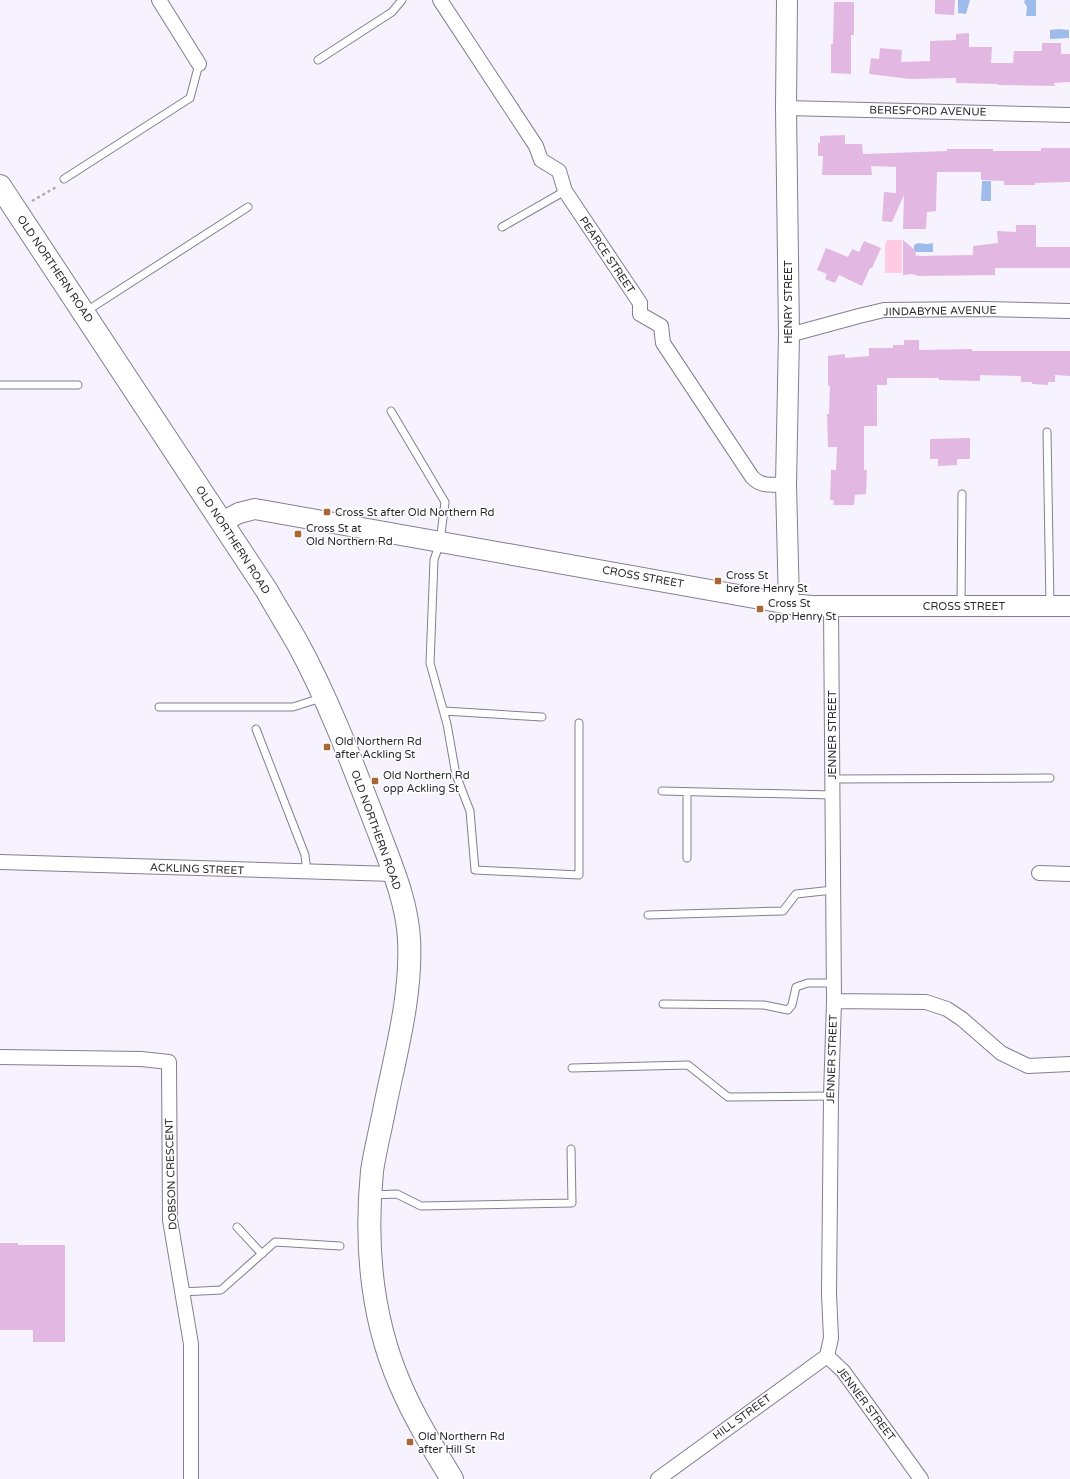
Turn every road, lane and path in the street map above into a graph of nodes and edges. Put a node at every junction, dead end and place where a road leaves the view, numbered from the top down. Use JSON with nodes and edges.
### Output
{"nodes":[{"id":1,"x":159,"y":0,"type":"edge"},
{"id":2,"x":402,"y":0,"type":"edge"},
{"id":3,"x":440,"y":0,"type":"edge"},
{"id":4,"x":787,"y":0,"type":"edge"},
{"id":5,"x":318,"y":60,"type":"dead end"},
{"id":6,"x":199,"y":64,"type":"joint"},
{"id":7,"x":786,"y":108,"type":"junction"},
{"id":8,"x":1070,"y":115,"type":"edge"},
{"id":9,"x":64,"y":179,"type":"joint"},
{"id":10,"x":0,"y":186,"type":"edge"},
{"id":11,"x":565,"y":191,"type":"junction"},
{"id":12,"x":32,"y":201,"type":"dead end"},
{"id":13,"x":248,"y":207,"type":"dead end"},
{"id":14,"x":502,"y":227,"type":"dead end"},
{"id":15,"x":1070,"y":311,"type":"edge"},
{"id":16,"x":84,"y":313,"type":"junction"},
{"id":17,"x":789,"y":335,"type":"junction"},
{"id":18,"x":0,"y":385,"type":"edge"},
{"id":19,"x":78,"y":385,"type":"dead end"},
{"id":20,"x":391,"y":411,"type":"dead end"},
{"id":21,"x":1047,"y":432,"type":"dead end"},
{"id":22,"x":786,"y":484,"type":"junction"},
{"id":23,"x":962,"y":494,"type":"dead end"},
{"id":24,"x":222,"y":522,"type":"junction"},
{"id":25,"x":440,"y":542,"type":"junction"},
{"id":26,"x":789,"y":604,"type":"junction"},
{"id":27,"x":831,"y":606,"type":"junction"},
{"id":28,"x":961,"y":606,"type":"junction"},
{"id":29,"x":1050,"y":606,"type":"junction"},
{"id":30,"x":1070,"y":606,"type":"edge"},
{"id":31,"x":323,"y":697,"type":"junction"},
{"id":32,"x":159,"y":707,"type":"dead end"},
{"id":33,"x":444,"y":711,"type":"junction"},
{"id":34,"x":542,"y":717,"type":"dead end"},
{"id":35,"x":579,"y":723,"type":"dead end"},
{"id":36,"x":256,"y":729,"type":"dead end"},
{"id":37,"x":1050,"y":778,"type":"dead end"},
{"id":38,"x":832,"y":780,"type":"junction"},
{"id":39,"x":662,"y":791,"type":"dead end"},
{"id":40,"x":687,"y":792,"type":"junction"},
{"id":41,"x":832,"y":795,"type":"junction"},
{"id":42,"x":687,"y":858,"type":"dead end"},
{"id":43,"x":0,"y":862,"type":"edge"},
{"id":44,"x":307,"y":872,"type":"junction"},
{"id":45,"x":1039,"y":873,"type":"dead end"},
{"id":46,"x":394,"y":874,"type":"junction"},
{"id":47,"x":1070,"y":874,"type":"edge"},
{"id":48,"x":833,"y":890,"type":"junction"},
{"id":49,"x":648,"y":915,"type":"dead end"},
{"id":50,"x":834,"y":983,"type":"junction"},
{"id":51,"x":834,"y":1001,"type":"junction"},
{"id":52,"x":663,"y":1004,"type":"dead end"},
{"id":53,"x":0,"y":1057,"type":"edge"},
{"id":54,"x":1070,"y":1064,"type":"edge"},
{"id":55,"x":572,"y":1068,"type":"dead end"},
{"id":56,"x":831,"y":1096,"type":"junction"},
{"id":57,"x":571,"y":1149,"type":"dead end"},
{"id":58,"x":370,"y":1195,"type":"junction"},
{"id":59,"x":237,"y":1227,"type":"dead end"},
{"id":60,"x":340,"y":1246,"type":"dead end"},
{"id":61,"x":262,"y":1254,"type":"junction"},
{"id":62,"x":182,"y":1292,"type":"junction"},
{"id":63,"x":827,"y":1356,"type":"junction"},
{"id":64,"x":191,"y":1479,"type":"edge"},
{"id":65,"x":452,"y":1479,"type":"edge"},
{"id":66,"x":658,"y":1479,"type":"edge"},
{"id":67,"x":921,"y":1479,"type":"edge"}],
"edges":[{"from":1,"to":6,"type":"street"},
{"from":2,"to":5,"type":"lane"},
{"from":3,"to":11,"type":"street","name":"PEARCE STREET"},
{"from":4,"to":7,"type":"street","name":"HENRY STREET"},
{"from":6,"to":9,"type":"lane"},
{"from":7,"to":8,"type":"street","name":"BERESFORD AVENUE"},
{"from":7,"to":17,"type":"street","name":"HENRY STREET"},
{"from":9,"to":12,"type":"path"},
{"from":10,"to":16,"type":"main road","name":"OLD NORTHERN ROAD"},
{"from":11,"to":14,"type":"lane"},
{"from":11,"to":22,"type":"street","name":"PEARCE STREET"},
{"from":13,"to":16,"type":"lane"},
{"from":15,"to":17,"type":"street","name":"JINDABYNE AVENUE"},
{"from":16,"to":24,"type":"main road","name":"OLD NORTHERN ROAD"},
{"from":17,"to":22,"type":"street","name":"HENRY STREET"},
{"from":18,"to":19,"type":"lane"},
{"from":20,"to":25,"type":"lane"},
{"from":21,"to":29,"type":"lane"},
{"from":22,"to":26,"type":"street","name":"HENRY STREET"},
{"from":23,"to":28,"type":"lane"},
{"from":24,"to":25,"type":"street","name":"CROSS STREET"},
{"from":24,"to":31,"type":"main road","name":"OLD NORTHERN ROAD"},
{"from":25,"to":26,"type":"street","name":"CROSS STREET"},
{"from":25,"to":33,"type":"lane"},
{"from":26,"to":27,"type":"street","name":"CROSS STREET"},
{"from":27,"to":28,"type":"street","name":"CROSS STREET"},
{"from":27,"to":38,"type":"street","name":"JENNER STREET"},
{"from":28,"to":29,"type":"street","name":"CROSS STREET"},
{"from":29,"to":30,"type":"street","name":"CROSS STREET"},
{"from":31,"to":32,"type":"lane"},
{"from":31,"to":46,"type":"main road","name":"OLD NORTHERN ROAD"},
{"from":33,"to":34,"type":"lane"},
{"from":33,"to":35,"type":"lane"},
{"from":36,"to":44,"type":"lane"},
{"from":37,"to":38,"type":"lane"},
{"from":38,"to":41,"type":"street","name":"JENNER STREET"},
{"from":39,"to":40,"type":"lane"},
{"from":40,"to":41,"type":"lane"},
{"from":40,"to":42,"type":"lane"},
{"from":41,"to":48,"type":"street","name":"JENNER STREET"},
{"from":43,"to":44,"type":"street","name":"ACKLING STREET"},
{"from":44,"to":46,"type":"street","name":"ACKLING STREET"},
{"from":45,"to":47,"type":"street"},
{"from":46,"to":58,"type":"main road","name":"OLD NORTHERN ROAD"},
{"from":48,"to":49,"type":"lane"},
{"from":48,"to":50,"type":"street","name":"JENNER STREET"},
{"from":50,"to":51,"type":"street","name":"JENNER STREET"},
{"from":50,"to":52,"type":"lane"},
{"from":51,"to":54,"type":"street"},
{"from":51,"to":56,"type":"street","name":"JENNER STREET"},
{"from":53,"to":62,"type":"street","name":"DOBSON CRESCENT"},
{"from":55,"to":56,"type":"lane"},
{"from":56,"to":63,"type":"street","name":"JENNER STREET"},
{"from":57,"to":58,"type":"lane"},
{"from":58,"to":65,"type":"main road","name":"OLD NORTHERN ROAD"},
{"from":59,"to":61,"type":"lane"},
{"from":60,"to":61,"type":"lane"},
{"from":61,"to":62,"type":"lane"},
{"from":62,"to":64,"type":"street","name":"DOBSON CRESCENT"},
{"from":63,"to":66,"type":"street","name":"HILL STREET"},
{"from":63,"to":67,"type":"street","name":"JENNER STREET"}]}
